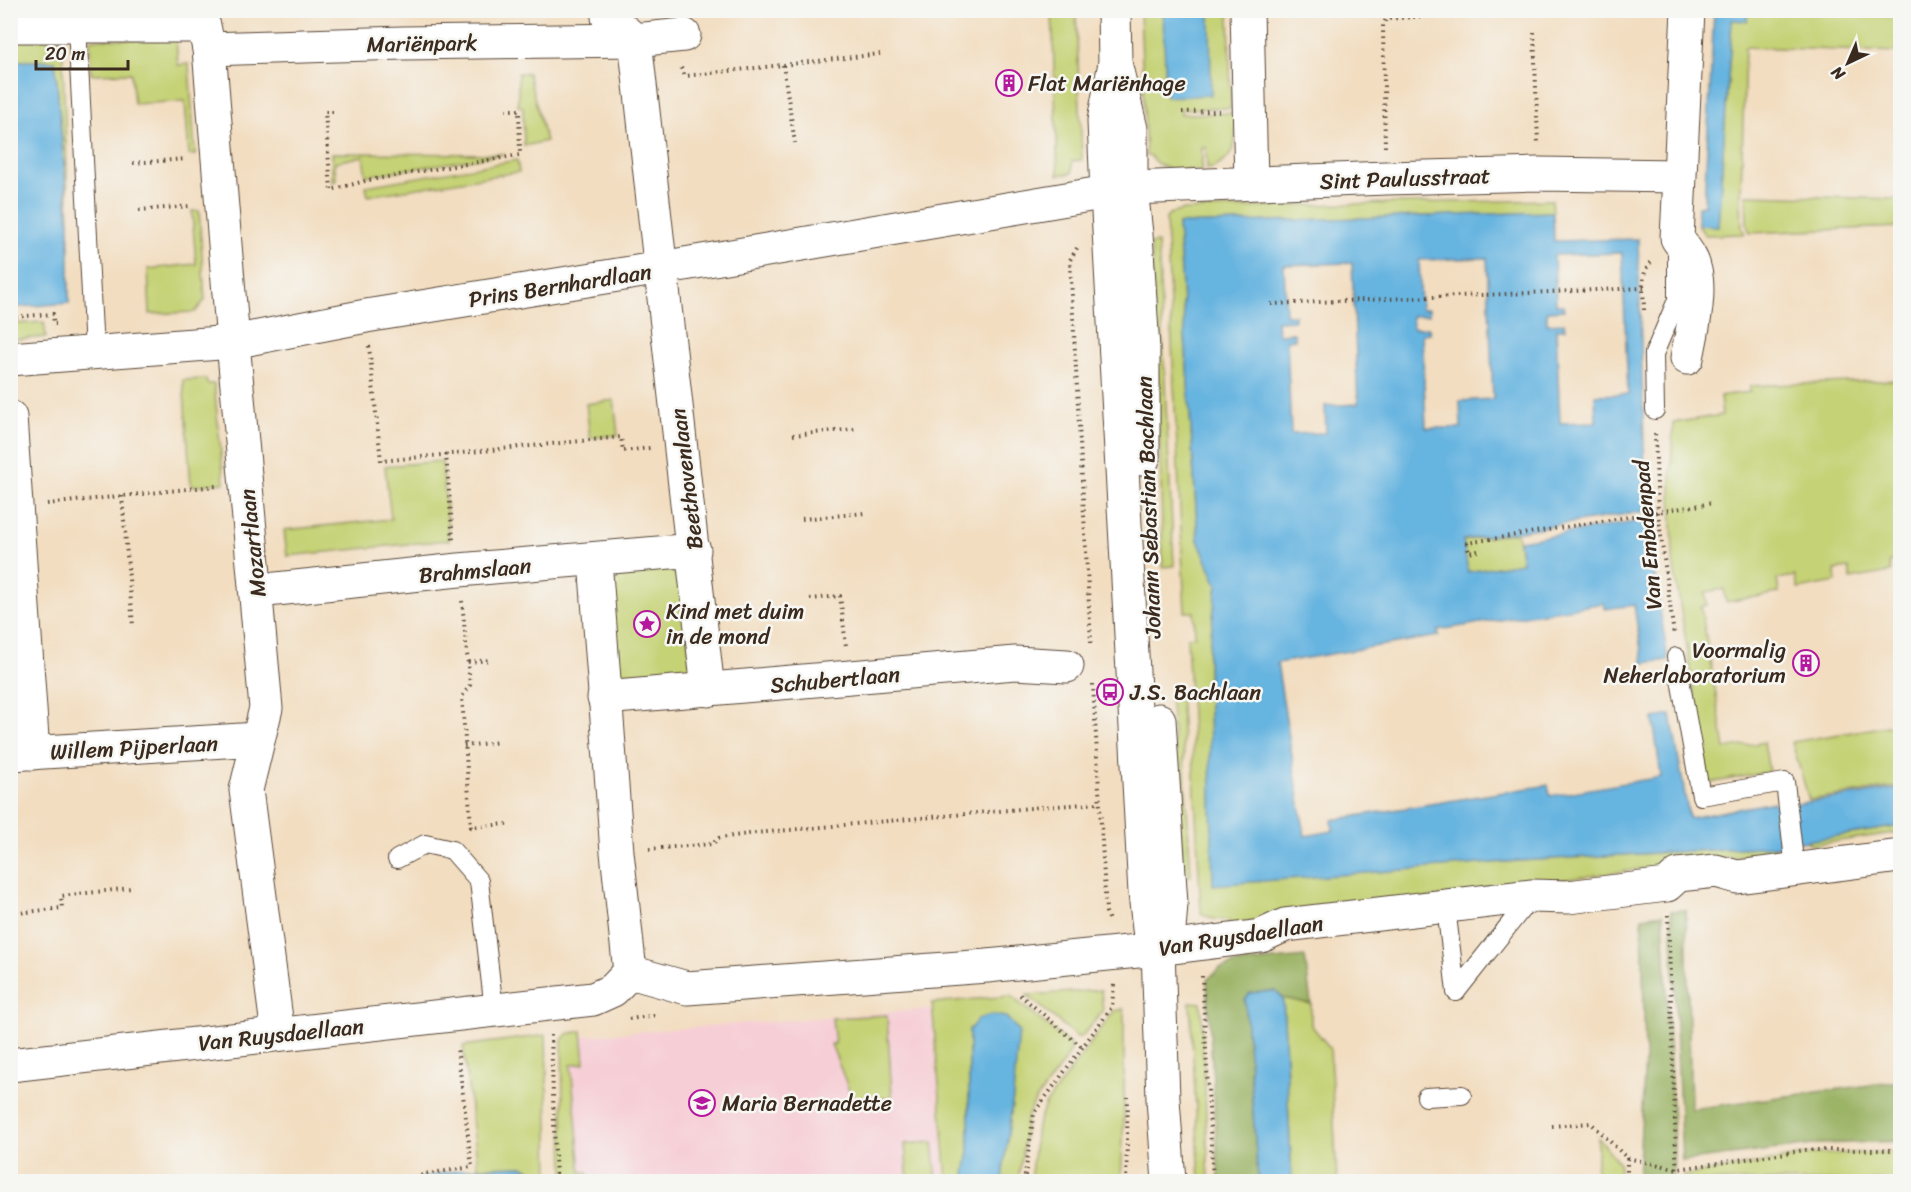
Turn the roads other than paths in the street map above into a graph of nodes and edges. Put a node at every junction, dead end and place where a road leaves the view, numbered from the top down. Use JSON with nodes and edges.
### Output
{"nodes":[{"id":1,"x":608,"y":10,"type":"edge"},
{"id":2,"x":1114,"y":10,"type":"edge"},
{"id":3,"x":1247,"y":10,"type":"edge"},
{"id":4,"x":1688,"y":10,"type":"edge"},
{"id":5,"x":168,"y":18,"type":"edge"},
{"id":6,"x":10,"y":26,"type":"edge"},
{"id":7,"x":77,"y":26,"type":"junction"},
{"id":8,"x":662,"y":37,"type":"junction"},
{"id":9,"x":209,"y":49,"type":"junction"},
{"id":10,"x":1679,"y":176,"type":"junction"},
{"id":11,"x":1251,"y":182,"type":"junction"},
{"id":12,"x":1119,"y":190,"type":"junction"},
{"id":13,"x":1677,"y":238,"type":"junction"},
{"id":14,"x":661,"y":268,"type":"junction"},
{"id":15,"x":233,"y":342,"type":"junction"},
{"id":16,"x":94,"y":351,"type":"junction"},
{"id":17,"x":1687,"y":358,"type":"dead end"},
{"id":18,"x":10,"y":359,"type":"edge"},
{"id":19,"x":1655,"y":410,"type":"road end"},
{"id":20,"x":10,"y":417,"type":"edge"},
{"id":21,"x":694,"y":550,"type":"junction"},
{"id":22,"x":595,"y":560,"type":"junction"},
{"id":23,"x":257,"y":591,"type":"junction"},
{"id":24,"x":1676,"y":657,"type":"road end"},
{"id":25,"x":1084,"y":663,"type":"road end"},
{"id":26,"x":708,"y":690,"type":"junction"},
{"id":27,"x":604,"y":698,"type":"junction"},
{"id":28,"x":258,"y":739,"type":"junction"},
{"id":29,"x":22,"y":754,"type":"edge"},
{"id":30,"x":1793,"y":856,"type":"junction"},
{"id":31,"x":1900,"y":856,"type":"edge"},
{"id":32,"x":397,"y":859,"type":"dead end"},
{"id":33,"x":1532,"y":896,"type":"junction"},
{"id":34,"x":1446,"y":907,"type":"junction"},
{"id":35,"x":1158,"y":949,"type":"junction"},
{"id":36,"x":630,"y":972,"type":"junction"},
{"id":37,"x":494,"y":1010,"type":"junction"},
{"id":38,"x":278,"y":1034,"type":"junction"},
{"id":39,"x":10,"y":1065,"type":"edge"},
{"id":40,"x":1462,"y":1095,"type":"dead end"},
{"id":41,"x":1426,"y":1098,"type":"dead end"},
{"id":42,"x":1169,"y":1182,"type":"edge"}],
"edges":[{"from":1,"to":8,"type":"street"},
{"from":2,"to":12,"type":"street","name":"Johann Sebastian Bachlaan"},
{"from":3,"to":11,"type":"street"},
{"from":4,"to":10,"type":"street"},
{"from":5,"to":7,"type":"street"},
{"from":5,"to":9,"type":"street"},
{"from":6,"to":7,"type":"street"},
{"from":7,"to":16,"type":"lane"},
{"from":8,"to":9,"type":"street","name":"Mariënpark"},
{"from":8,"to":14,"type":"street"},
{"from":9,"to":15,"type":"street","name":"Mozartlaan"},
{"from":10,"to":11,"type":"street","name":"Sint Paulusstraat"},
{"from":10,"to":13,"type":"street"},
{"from":11,"to":12,"type":"street","name":"Sint Paulusstraat"},
{"from":12,"to":14,"type":"street","name":"Prins Bernhardlaan"},
{"from":12,"to":35,"type":"street","name":"Johann Sebastian Bachlaan"},
{"from":13,"to":17,"type":"street"},
{"from":13,"to":19,"type":"lane"},
{"from":14,"to":15,"type":"street","name":"Prins Bernhardlaan"},
{"from":14,"to":21,"type":"street","name":"Beethovenlaan"},
{"from":15,"to":16,"type":"street","name":"Prins Bernhardlaan"},
{"from":15,"to":23,"type":"street","name":"Mozartlaan"},
{"from":16,"to":18,"type":"street","name":"Prins Bernhardlaan"},
{"from":20,"to":29,"type":"street"},
{"from":21,"to":22,"type":"street","name":"Brahmslaan"},
{"from":21,"to":26,"type":"street","name":"Beethovenlaan"},
{"from":22,"to":23,"type":"street","name":"Brahmslaan"},
{"from":22,"to":27,"type":"street"},
{"from":23,"to":28,"type":"street","name":"Mozartlaan"},
{"from":24,"to":30,"type":"lane"},
{"from":25,"to":26,"type":"street","name":"Schubertlaan"},
{"from":26,"to":27,"type":"street","name":"Schubertlaan"},
{"from":27,"to":36,"type":"street"},
{"from":28,"to":29,"type":"street","name":"Willem Pijperlaan"},
{"from":28,"to":38,"type":"street","name":"Mozartlaan"},
{"from":30,"to":31,"type":"street","name":"Van Ruysdaellaan"},
{"from":30,"to":33,"type":"street","name":"Van Ruysdaellaan"},
{"from":32,"to":37,"type":"lane"},
{"from":33,"to":34,"type":"street","name":"Van Ruysdaellaan"},
{"from":33,"to":34,"type":"lane"},
{"from":34,"to":35,"type":"street","name":"Van Ruysdaellaan"},
{"from":35,"to":36,"type":"street","name":"Van Ruysdaellaan"},
{"from":35,"to":42,"type":"street","name":"Johann Sebastian Bachlaan"},
{"from":36,"to":37,"type":"street","name":"Van Ruysdaellaan"},
{"from":37,"to":38,"type":"street","name":"Van Ruysdaellaan"},
{"from":38,"to":39,"type":"street","name":"Van Ruysdaellaan"},
{"from":40,"to":41,"type":"lane"}]}
